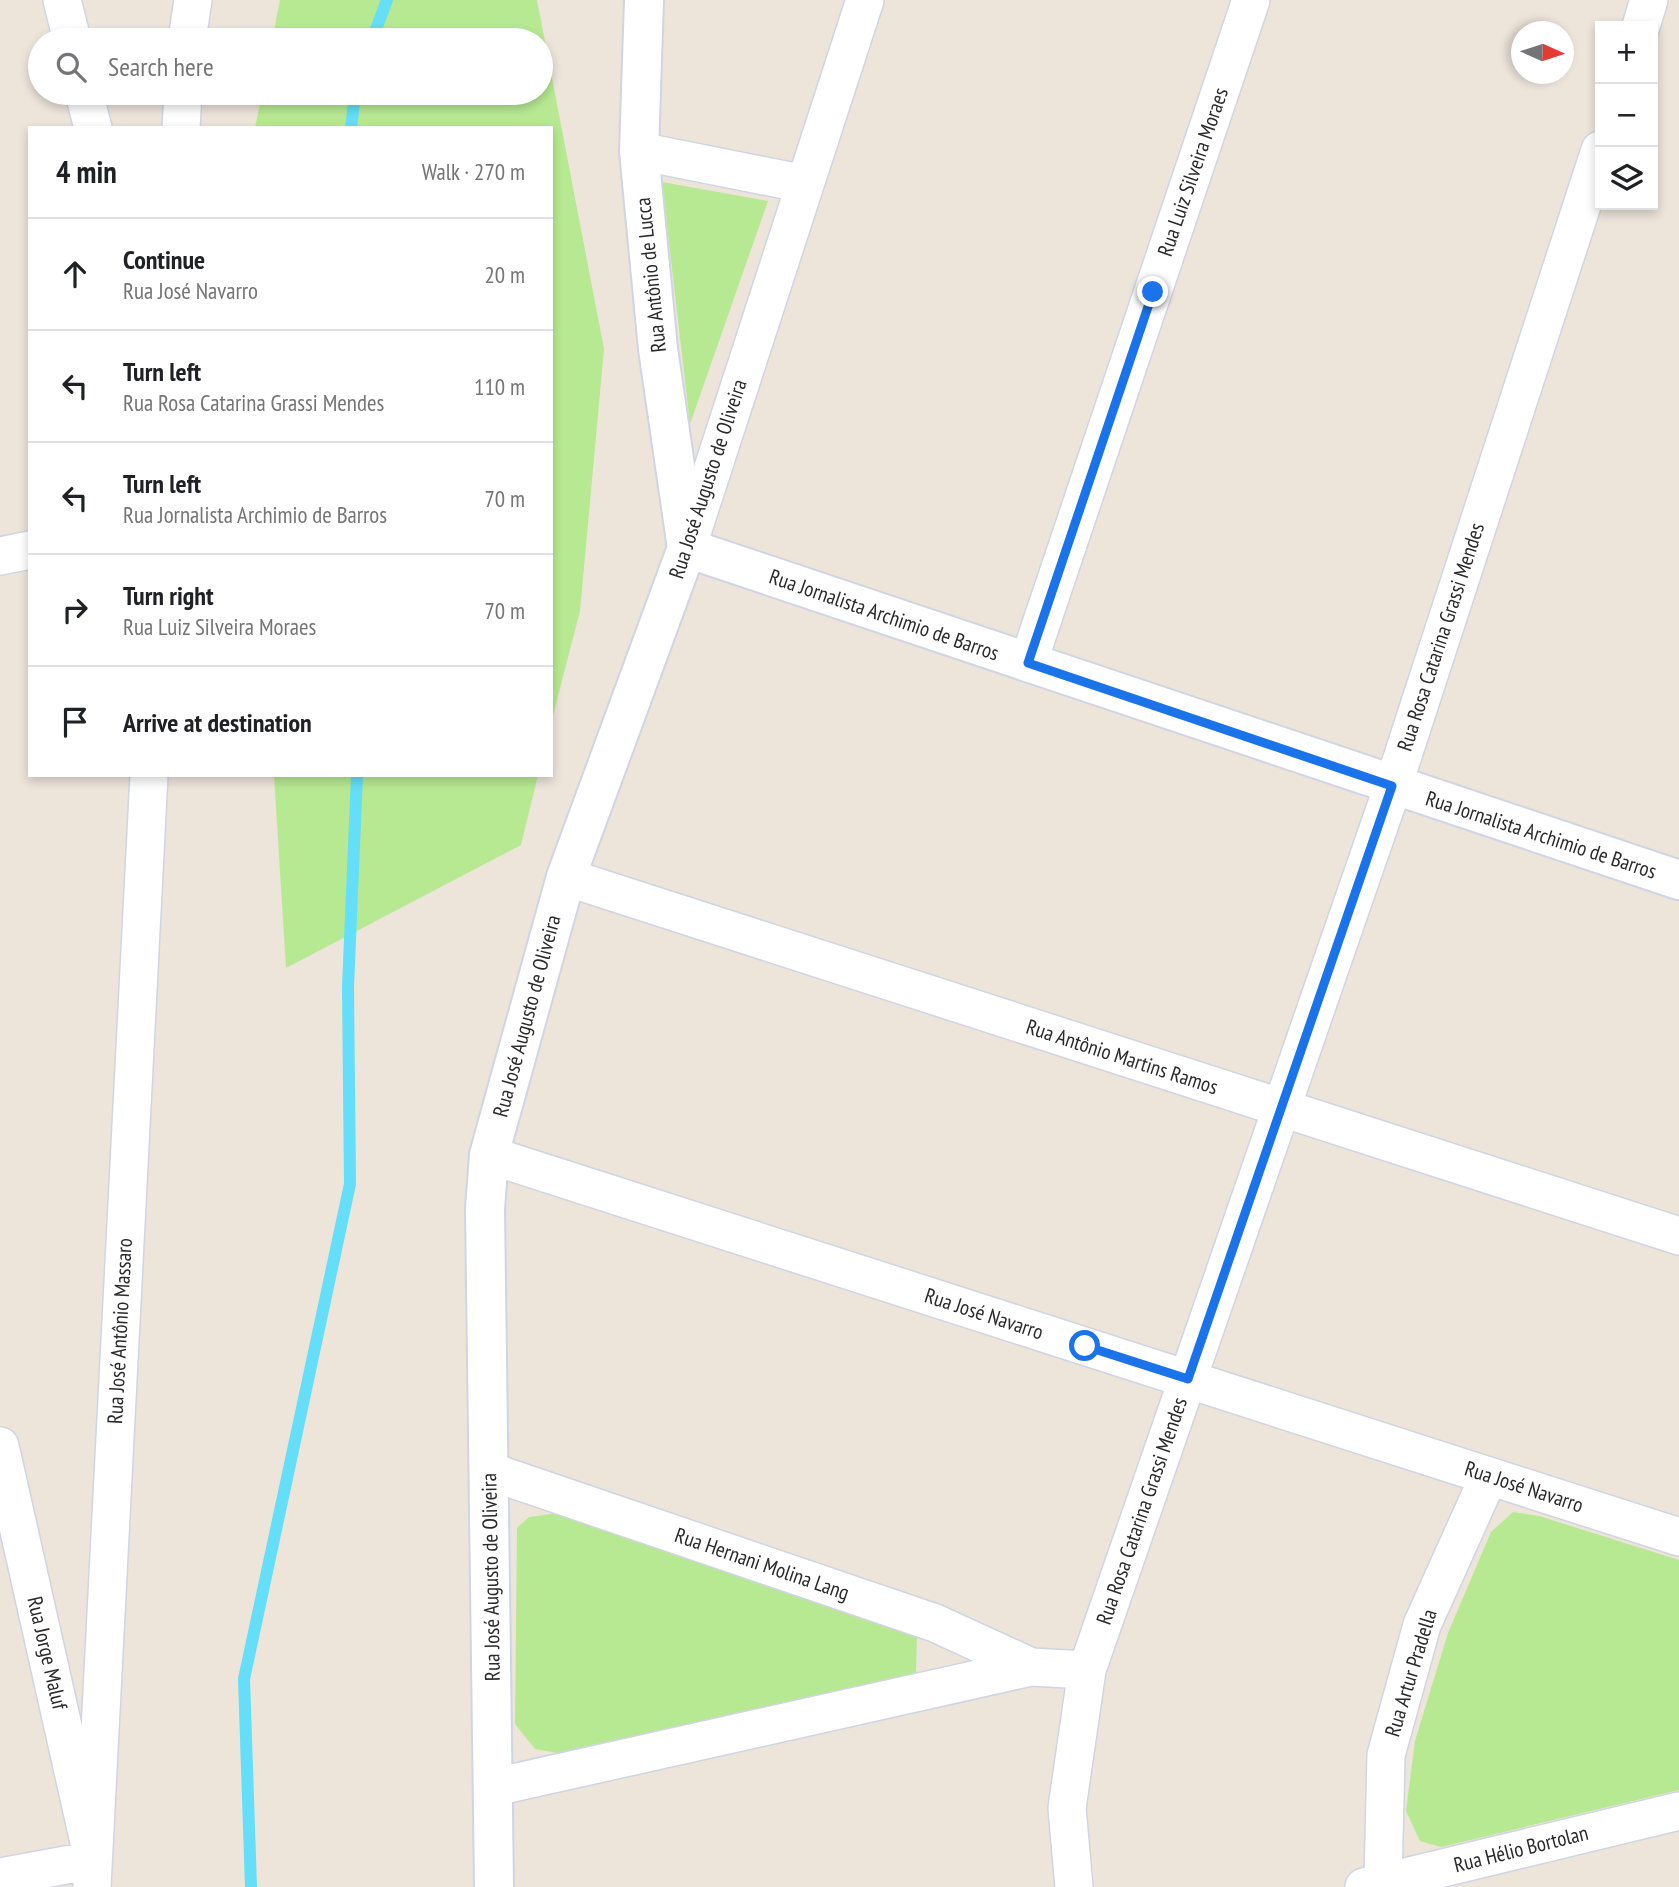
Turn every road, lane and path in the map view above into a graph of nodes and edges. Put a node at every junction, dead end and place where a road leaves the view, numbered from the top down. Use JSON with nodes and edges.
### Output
{"nodes":[{"id":1,"x":62,"y":0,"type":"edge"},
{"id":2,"x":192,"y":0,"type":"edge"},
{"id":3,"x":644,"y":0,"type":"edge"},
{"id":4,"x":865,"y":0,"type":"edge"},
{"id":5,"x":1251,"y":0,"type":"edge"},
{"id":6,"x":1649,"y":0,"type":"edge"},
{"id":7,"x":1642,"y":21,"type":"edge"},
{"id":8,"x":69,"y":28,"type":"edge"},
{"id":9,"x":188,"y":28,"type":"edge"},
{"id":10,"x":87,"y":105,"type":"edge"},
{"id":11,"x":182,"y":105,"type":"edge"},
{"id":12,"x":92,"y":126,"type":"edge"},
{"id":13,"x":181,"y":126,"type":"edge"},
{"id":14,"x":639,"y":151,"type":"junction"},
{"id":15,"x":1595,"y":165,"type":"edge"},
{"id":16,"x":805,"y":184,"type":"junction"},
{"id":17,"x":687,"y":548,"type":"junction"},
{"id":18,"x":28,"y":550,"type":"edge"},
{"id":19,"x":0,"y":556,"type":"edge"},
{"id":20,"x":1028,"y":663,"type":"junction"},
{"id":21,"x":149,"y":777,"type":"edge"},
{"id":22,"x":1392,"y":786,"type":"junction"},
{"id":23,"x":566,"y":877,"type":"junction"},
{"id":24,"x":1679,"y":880,"type":"edge"},
{"id":25,"x":1282,"y":1108,"type":"junction"},
{"id":26,"x":489,"y":1154,"type":"junction"},
{"id":27,"x":1679,"y":1236,"type":"edge"},
{"id":28,"x":1188,"y":1379,"type":"junction"},
{"id":29,"x":0,"y":1446,"type":"edge"},
{"id":30,"x":489,"y":1471,"type":"junction"},
{"id":31,"x":1489,"y":1476,"type":"junction"},
{"id":32,"x":1679,"y":1537,"type":"edge"},
{"id":33,"x":1031,"y":1667,"type":"junction"},
{"id":34,"x":1087,"y":1670,"type":"junction"},
{"id":35,"x":495,"y":1787,"type":"junction"},
{"id":36,"x":1679,"y":1811,"type":"edge"},
{"id":37,"x":92,"y":1874,"type":"edge"},
{"id":38,"x":0,"y":1877,"type":"edge"},
{"id":39,"x":1373,"y":1885,"type":"edge"},
{"id":40,"x":494,"y":1887,"type":"edge"},
{"id":41,"x":1074,"y":1887,"type":"edge"}],
"edges":[{"from":1,"to":8,"type":"street"},
{"from":2,"to":9,"type":"street"},
{"from":3,"to":14,"type":"street","name":"Rua Antônio de Lucca"},
{"from":4,"to":16,"type":"street","name":"Rua José Augusto de Oliveira"},
{"from":5,"to":20,"type":"street","name":"Rua Luiz Silveira Moraes"},
{"from":6,"to":7,"type":"street"},
{"from":10,"to":12,"type":"street"},
{"from":11,"to":13,"type":"street"},
{"from":14,"to":16,"type":"street"},
{"from":14,"to":17,"type":"street","name":"Rua Antônio de Lucca"},
{"from":15,"to":22,"type":"street","name":"Rua Rosa Catarina Grassi Mendes"},
{"from":16,"to":17,"type":"street","name":"Rua José Augusto de Oliveira"},
{"from":17,"to":20,"type":"street","name":"Rua Jornalista Archimio de Barros"},
{"from":17,"to":23,"type":"street","name":"Rua José Augusto de Oliveira"},
{"from":18,"to":19,"type":"street"},
{"from":20,"to":22,"type":"street","name":"Rua Jornalista Archimio de Barros"},
{"from":21,"to":37,"type":"street","name":"Rua José Antônio Massaro"},
{"from":22,"to":24,"type":"street","name":"Rua Jornalista Archimio de Barros"},
{"from":22,"to":25,"type":"street","name":"Rua Rosa Catarina Grassi Mendes"},
{"from":23,"to":25,"type":"street","name":"Rua Antônio Martins Ramos"},
{"from":23,"to":26,"type":"street","name":"Rua José Augusto de Oliveira"},
{"from":25,"to":27,"type":"street","name":"Rua Antônio Martins Ramos"},
{"from":25,"to":28,"type":"street","name":"Rua Rosa Catarina Grassi Mendes"},
{"from":26,"to":28,"type":"street","name":"Rua José Navarro"},
{"from":26,"to":30,"type":"street","name":"Rua José Augusto de Oliveira"},
{"from":28,"to":31,"type":"street","name":"Rua José Navarro"},
{"from":28,"to":34,"type":"street","name":"Rua Rosa Catarina Grassi Mendes"},
{"from":29,"to":37,"type":"street","name":"Rua Jorge Maluf"},
{"from":30,"to":33,"type":"street","name":"Rua Hernani Molina Lang"},
{"from":30,"to":35,"type":"street","name":"Rua José Augusto de Oliveira"},
{"from":31,"to":32,"type":"street","name":"Rua José Navarro"},
{"from":31,"to":39,"type":"street","name":"Rua Artur Pradella"},
{"from":33,"to":34,"type":"street","name":"Rua Hernani Molina Lang"},
{"from":33,"to":35,"type":"street","name":"Rua Hernani Molina Lang"},
{"from":34,"to":41,"type":"street","name":"Rua Rosa Catarina Grassi Mendes"},
{"from":35,"to":40,"type":"street","name":"Rua José Augusto de Oliveira"},
{"from":36,"to":39,"type":"street","name":"Rua Hélio Bortolan"},
{"from":37,"to":38,"type":"street"}]}
